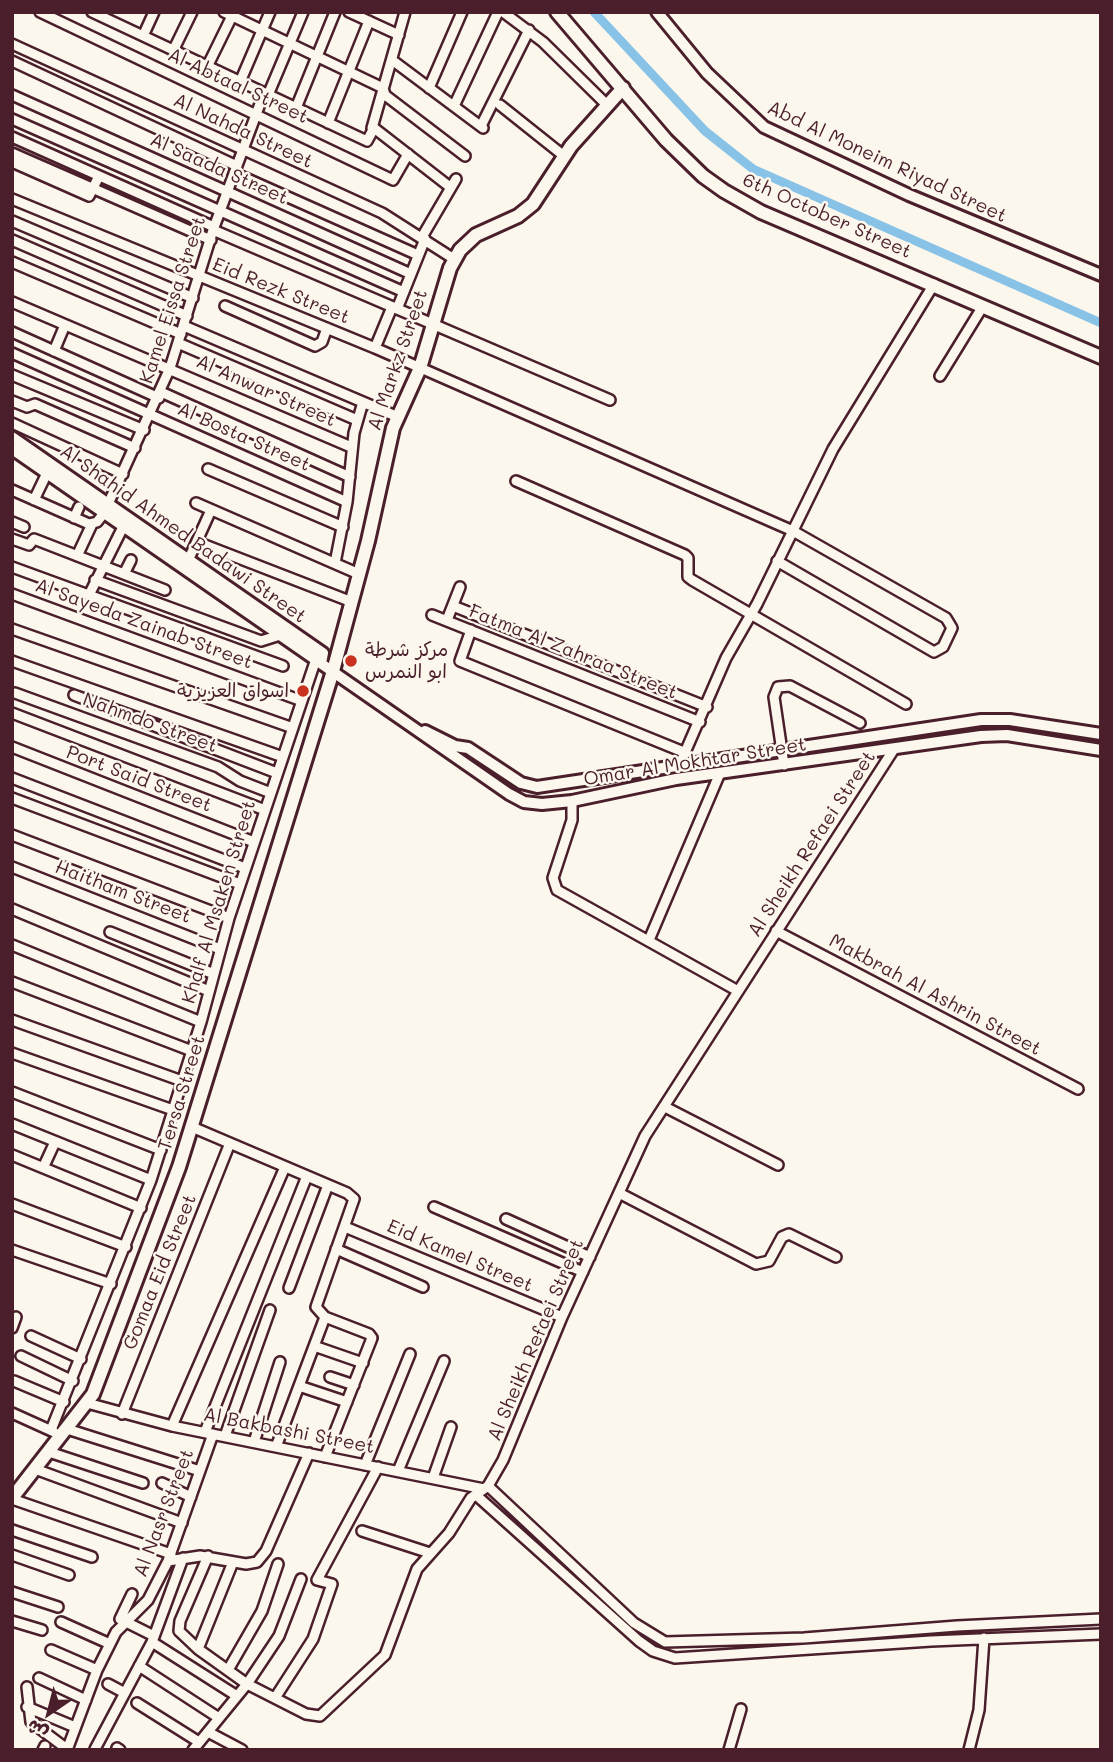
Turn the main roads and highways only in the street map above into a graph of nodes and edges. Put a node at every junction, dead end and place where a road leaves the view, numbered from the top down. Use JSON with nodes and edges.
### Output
{"nodes":[{"id":1,"x":557,"y":12,"type":"edge"},
{"id":2,"x":623,"y":88,"type":"junction"},
{"id":3,"x":1101,"y":356,"type":"edge"},
{"id":4,"x":333,"y":671,"type":"joint"},
{"id":5,"x":12,"y":1499,"type":"edge"}],
"edges":[{"from":1,"to":2,"type":"main road","name":"6th October Street"},
{"from":2,"to":3,"type":"main road","name":"6th October Street"},
{"from":2,"to":4,"type":"main road","name":"Al Markz Street"},
{"from":4,"to":5,"type":"main road","name":"Tersa Street"}]}
